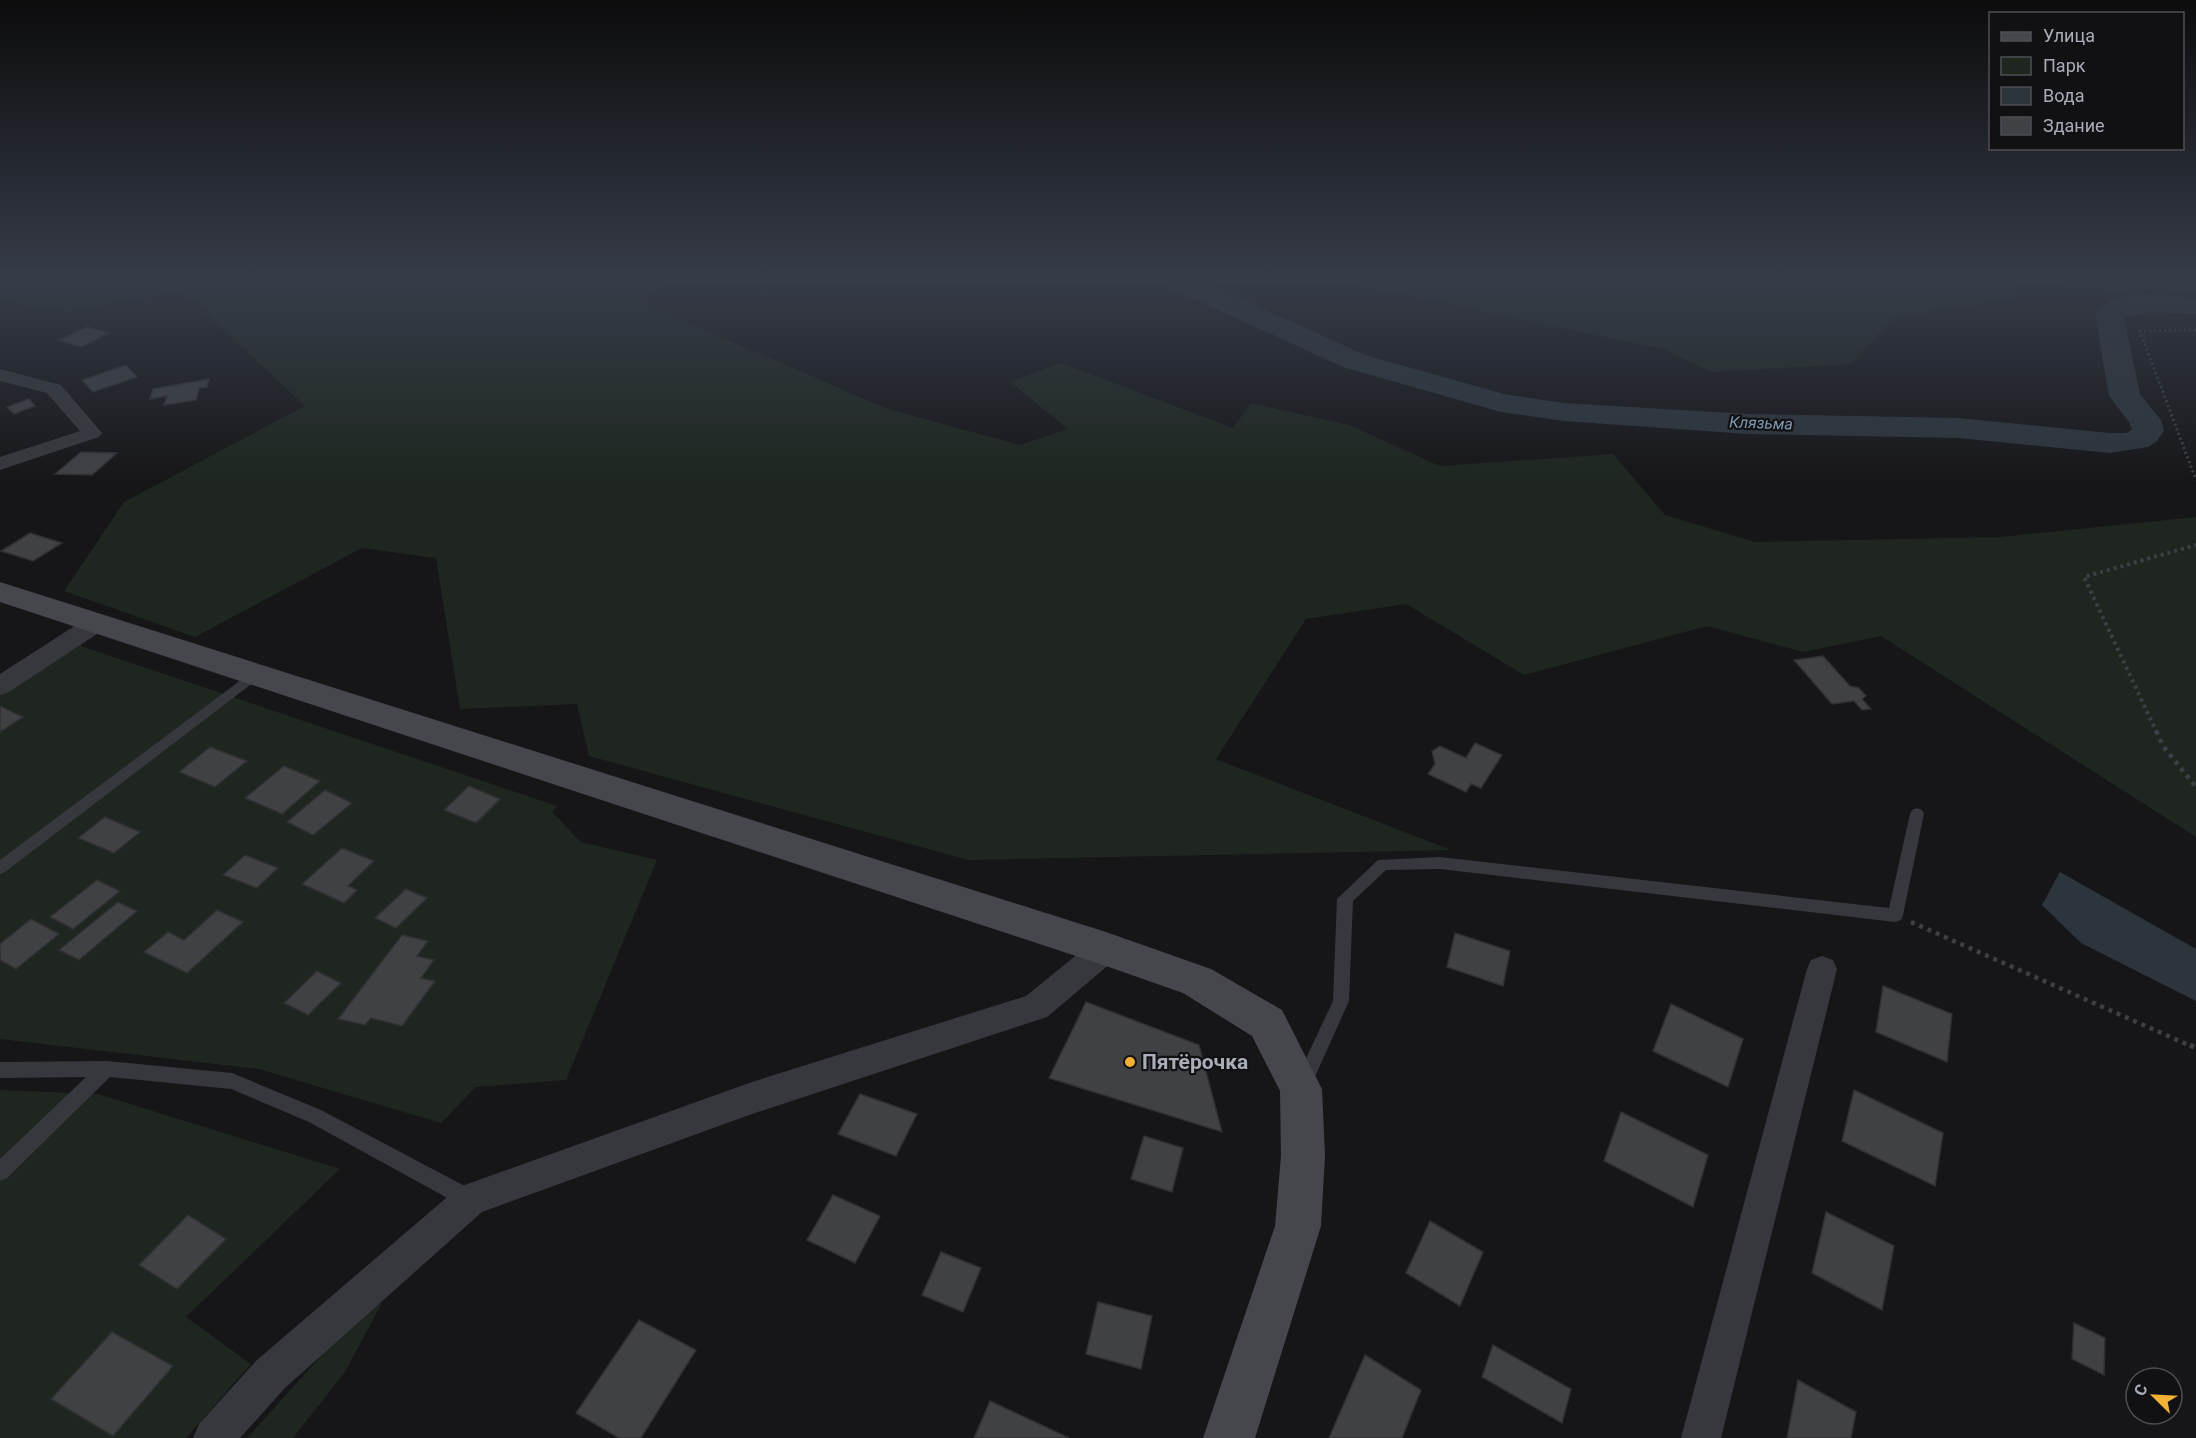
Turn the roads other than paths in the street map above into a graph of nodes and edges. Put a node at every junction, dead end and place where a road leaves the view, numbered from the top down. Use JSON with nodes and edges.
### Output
{"nodes":[{"id":1,"x":0,"y":375,"type":"edge"},
{"id":2,"x":0,"y":464,"type":"edge"},
{"id":3,"x":0,"y":592,"type":"edge"},
{"id":4,"x":98,"y":622,"type":"junction"},
{"id":5,"x":257,"y":673,"type":"junction"},
{"id":6,"x":0,"y":686,"type":"edge"},
{"id":7,"x":1917,"y":814,"type":"dead end"},
{"id":8,"x":0,"y":868,"type":"edge"},
{"id":9,"x":1106,"y":949,"type":"junction"},
{"id":10,"x":1822,"y":969,"type":"dead end"},
{"id":11,"x":106,"y":1069,"type":"junction"},
{"id":12,"x":0,"y":1070,"type":"edge"},
{"id":13,"x":1301,"y":1089,"type":"junction"},
{"id":14,"x":0,"y":1172,"type":"edge"},
{"id":15,"x":471,"y":1200,"type":"junction"},
{"id":16,"x":213,"y":1438,"type":"edge"},
{"id":17,"x":1229,"y":1438,"type":"edge"},
{"id":18,"x":1701,"y":1438,"type":"edge"}],
"edges":[{"from":1,"to":2,"type":"street"},
{"from":3,"to":4,"type":"main road"},
{"from":4,"to":5,"type":"main road"},
{"from":4,"to":6,"type":"street"},
{"from":5,"to":8,"type":"lane"},
{"from":5,"to":9,"type":"main road"},
{"from":7,"to":13,"type":"lane"},
{"from":9,"to":13,"type":"main road"},
{"from":9,"to":15,"type":"street"},
{"from":10,"to":18,"type":"street"},
{"from":11,"to":12,"type":"lane"},
{"from":11,"to":14,"type":"lane"},
{"from":11,"to":15,"type":"lane"},
{"from":13,"to":17,"type":"main road"},
{"from":15,"to":16,"type":"street"}]}
